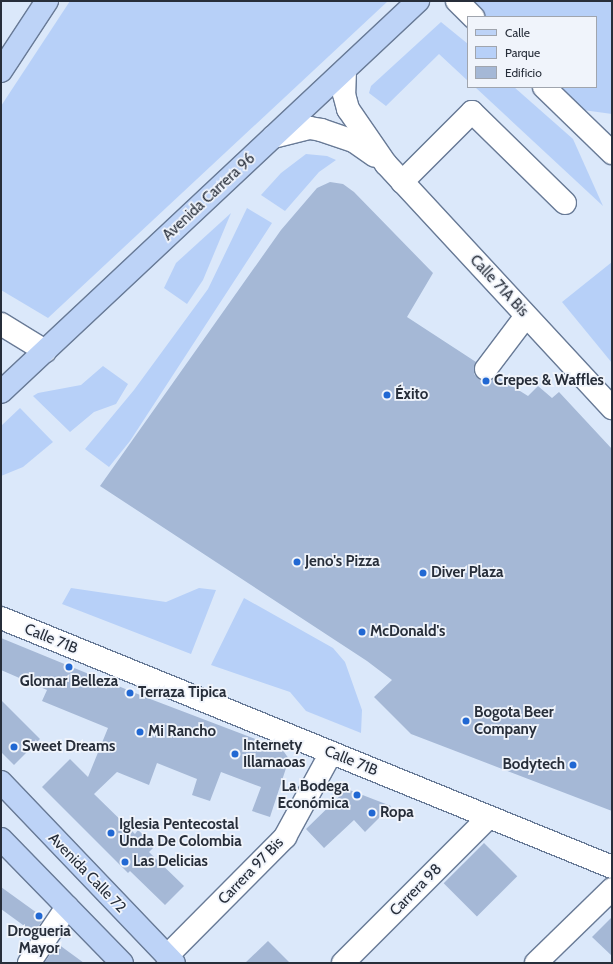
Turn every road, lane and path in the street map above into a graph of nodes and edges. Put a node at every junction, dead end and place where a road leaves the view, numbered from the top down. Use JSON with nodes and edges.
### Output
{"nodes":[{"id":1,"x":47,"y":1,"type":"edge"},
{"id":2,"x":418,"y":1,"type":"edge"},
{"id":3,"x":457,"y":1,"type":"edge"},
{"id":4,"x":472,"y":16,"type":"edge"},
{"id":5,"x":345,"y":70,"type":"junction"},
{"id":6,"x":1,"y":71,"type":"edge"},
{"id":7,"x":545,"y":88,"type":"edge"},
{"id":8,"x":273,"y":136,"type":"junction"},
{"id":9,"x":612,"y":153,"type":"edge"},
{"id":10,"x":386,"y":164,"type":"junction"},
{"id":11,"x":402,"y":182,"type":"junction"},
{"id":12,"x":565,"y":203,"type":"dead end"},
{"id":13,"x":526,"y":316,"type":"junction"},
{"id":14,"x":1,"y":324,"type":"edge"},
{"id":15,"x":45,"y":351,"type":"junction"},
{"id":16,"x":486,"y":369,"type":"dead end"},
{"id":17,"x":2,"y":388,"type":"edge"},
{"id":18,"x":612,"y":408,"type":"edge"},
{"id":19,"x":1,"y":618,"type":"edge"},
{"id":20,"x":331,"y":753,"type":"junction"},
{"id":21,"x":1,"y":782,"type":"edge"},
{"id":22,"x":489,"y":817,"type":"junction"},
{"id":23,"x":1,"y":839,"type":"edge"},
{"id":24,"x":612,"y":867,"type":"edge"},
{"id":25,"x":612,"y":888,"type":"edge"},
{"id":26,"x":67,"y":907,"type":"junction"},
{"id":27,"x":170,"y":959,"type":"edge"},
{"id":28,"x":28,"y":963,"type":"edge"},
{"id":29,"x":122,"y":963,"type":"edge"},
{"id":30,"x":342,"y":963,"type":"edge"},
{"id":31,"x":536,"y":963,"type":"edge"}],
"edges":[{"from":1,"to":6,"type":"main road"},
{"from":2,"to":5,"type":"main road","name":"Avenida Carrera 96"},
{"from":3,"to":4,"type":"street"},
{"from":5,"to":8,"type":"main road","name":"Avenida Carrera 96"},
{"from":5,"to":10,"type":"street","name":"Calle 71A Bis"},
{"from":7,"to":9,"type":"street"},
{"from":8,"to":10,"type":"street","name":"Calle 71A Bis"},
{"from":8,"to":15,"type":"main road","name":"Avenida Carrera 96"},
{"from":10,"to":11,"type":"street","name":"Calle 71A Bis"},
{"from":11,"to":12,"type":"street"},
{"from":11,"to":13,"type":"street","name":"Calle 71A Bis"},
{"from":13,"to":16,"type":"street"},
{"from":13,"to":18,"type":"street","name":"Calle 71A Bis"},
{"from":14,"to":15,"type":"street"},
{"from":15,"to":17,"type":"main road","name":"Avenida Carrera 96"},
{"from":19,"to":20,"type":"street","name":"Calle 71B"},
{"from":20,"to":22,"type":"street","name":"Calle 71B"},
{"from":20,"to":27,"type":"street","name":"Carrera 97 Bis"},
{"from":21,"to":27,"type":"main road","name":"Avenida Calle 72"},
{"from":22,"to":24,"type":"street","name":"Calle 71B"},
{"from":22,"to":30,"type":"street","name":"Carrera 98"},
{"from":23,"to":26,"type":"main road"},
{"from":25,"to":31,"type":"street"},
{"from":26,"to":28,"type":"street"},
{"from":26,"to":29,"type":"main road"}]}
